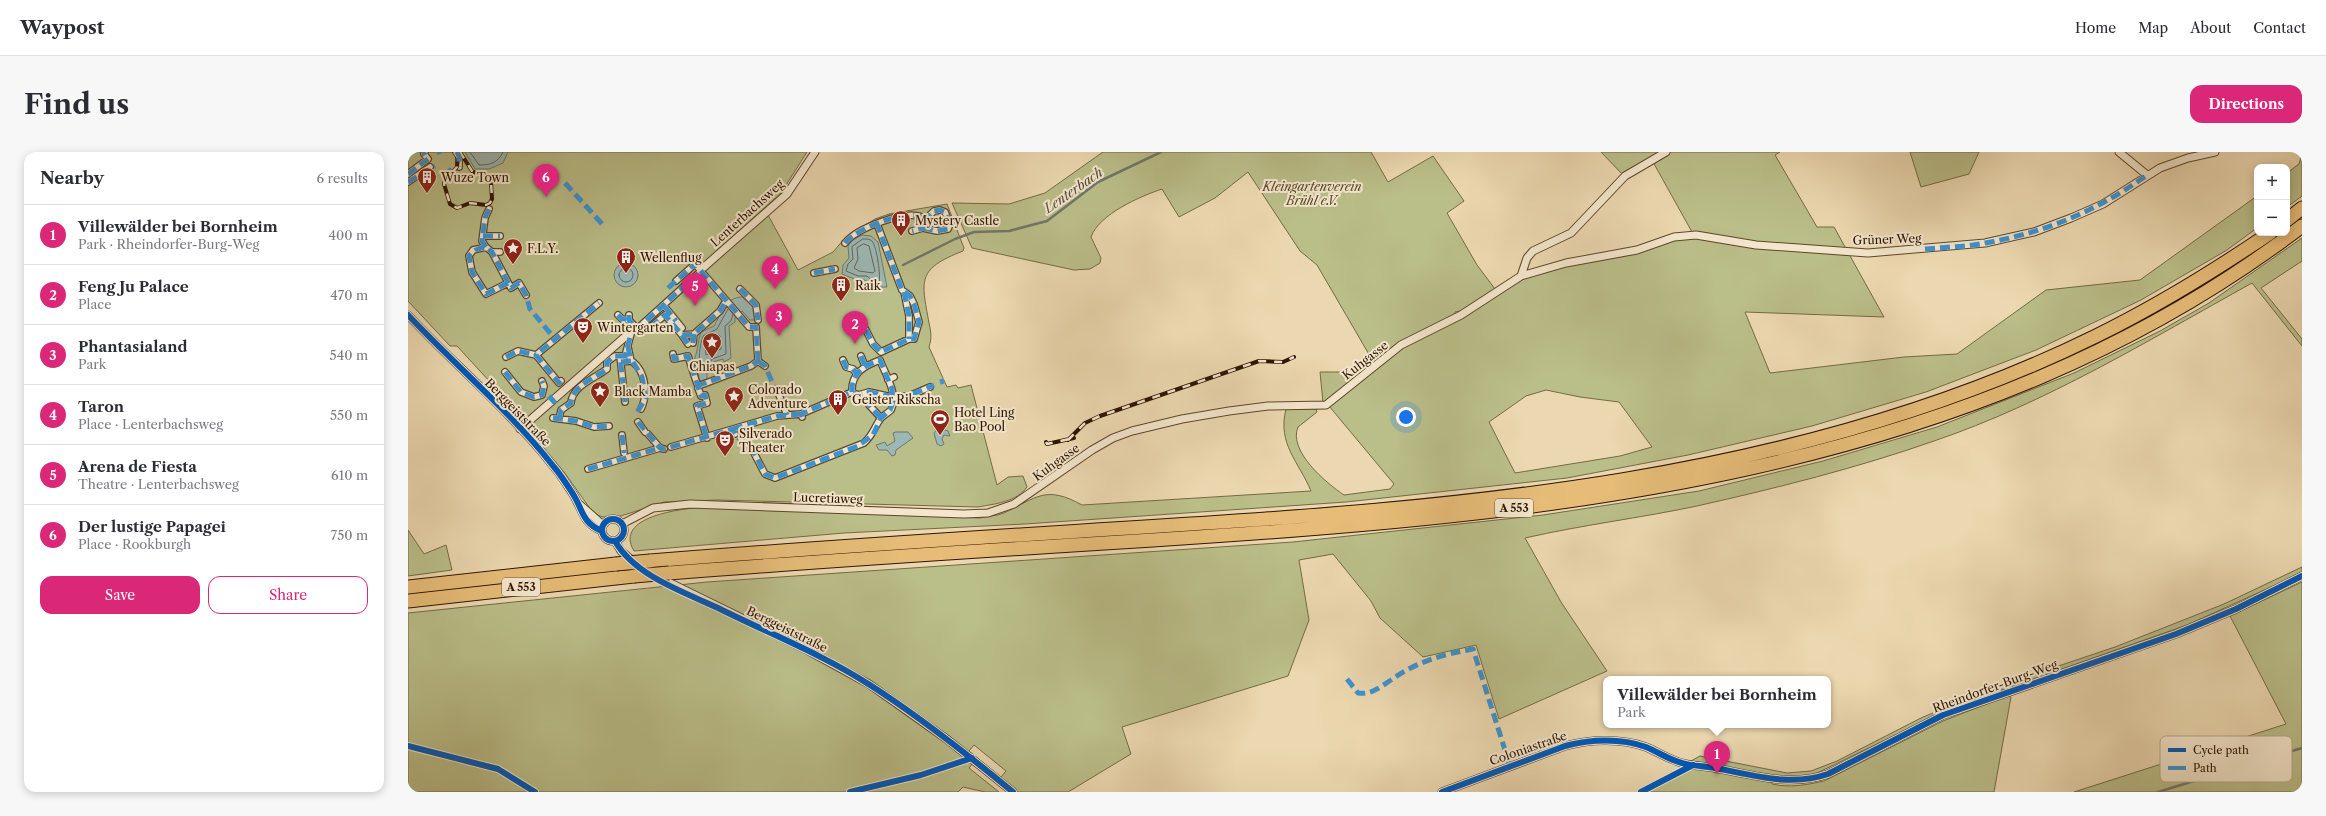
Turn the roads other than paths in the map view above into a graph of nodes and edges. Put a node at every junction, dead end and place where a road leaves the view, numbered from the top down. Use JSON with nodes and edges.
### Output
{"nodes":[{"id":1,"x":426,"y":152,"type":"edge"},
{"id":2,"x":457,"y":152,"type":"edge"},
{"id":3,"x":815,"y":152,"type":"edge"},
{"id":4,"x":1666,"y":152,"type":"edge"},
{"id":5,"x":2119,"y":152,"type":"edge"},
{"id":6,"x":2215,"y":152,"type":"edge"},
{"id":7,"x":430,"y":167,"type":"dead end"},
{"id":8,"x":459,"y":167,"type":"dead end"},
{"id":9,"x":408,"y":174,"type":"edge"},
{"id":10,"x":2146,"y":175,"type":"junction"},
{"id":11,"x":408,"y":182,"type":"edge"},
{"id":12,"x":2302,"y":208,"type":"edge"},
{"id":13,"x":489,"y":209,"type":"dead end"},
{"id":14,"x":2290,"y":218,"type":"edge"},
{"id":15,"x":924,"y":220,"type":"junction"},
{"id":16,"x":877,"y":224,"type":"junction"},
{"id":17,"x":2302,"y":226,"type":"edge"},
{"id":18,"x":923,"y":228,"type":"junction"},
{"id":19,"x":912,"y":231,"type":"dead end"},
{"id":20,"x":483,"y":236,"type":"junction"},
{"id":21,"x":500,"y":236,"type":"dead end"},
{"id":22,"x":2266,"y":236,"type":"edge"},
{"id":23,"x":845,"y":243,"type":"dead end"},
{"id":24,"x":486,"y":247,"type":"junction"},
{"id":25,"x":492,"y":252,"type":"junction"},
{"id":26,"x":500,"y":252,"type":"dead end"},
{"id":27,"x":703,"y":269,"type":"junction"},
{"id":28,"x":835,"y":270,"type":"dead end"},
{"id":29,"x":814,"y":273,"type":"dead end"},
{"id":30,"x":1521,"y":276,"type":"junction"},
{"id":31,"x":676,"y":281,"type":"tunnel mouth"},
{"id":32,"x":508,"y":283,"type":"junction"},
{"id":33,"x":740,"y":289,"type":"dead end"},
{"id":34,"x":904,"y":292,"type":"junction"},
{"id":35,"x":526,"y":295,"type":"tunnel mouth"},
{"id":36,"x":599,"y":303,"type":"dead end"},
{"id":37,"x":724,"y":304,"type":"dead end"},
{"id":38,"x":665,"y":307,"type":"junction"},
{"id":39,"x":408,"y":315,"type":"edge"},
{"id":40,"x":618,"y":315,"type":"dead end"},
{"id":41,"x":758,"y":320,"type":"dead end"},
{"id":42,"x":651,"y":327,"type":"dead end"},
{"id":43,"x":637,"y":329,"type":"junction"},
{"id":44,"x":680,"y":329,"type":"junction"},
{"id":45,"x":866,"y":330,"type":"dead end"},
{"id":46,"x":694,"y":334,"type":"junction"},
{"id":47,"x":626,"y":336,"type":"dead end"},
{"id":48,"x":909,"y":339,"type":"junction"},
{"id":49,"x":689,"y":351,"type":"junction"},
{"id":50,"x":881,"y":352,"type":"junction"},
{"id":51,"x":673,"y":354,"type":"dead end"},
{"id":52,"x":536,"y":355,"type":"junction"},
{"id":53,"x":861,"y":356,"type":"dead end"},
{"id":54,"x":506,"y":357,"type":"dead end"},
{"id":55,"x":843,"y":360,"type":"dead end"},
{"id":56,"x":880,"y":360,"type":"junction"},
{"id":57,"x":621,"y":361,"type":"junction"},
{"id":58,"x":758,"y":361,"type":"junction"},
{"id":59,"x":633,"y":362,"type":"dead end"},
{"id":60,"x":765,"y":366,"type":"tunnel mouth"},
{"id":61,"x":865,"y":366,"type":"junction"},
{"id":62,"x":505,"y":372,"type":"dead end"},
{"id":63,"x":856,"y":373,"type":"junction"},
{"id":64,"x":894,"y":377,"type":"dead end"},
{"id":65,"x":888,"y":380,"type":"junction"},
{"id":66,"x":561,"y":381,"type":"dead end"},
{"id":67,"x":544,"y":384,"type":"dead end"},
{"id":68,"x":699,"y":386,"type":"junction"},
{"id":69,"x":930,"y":387,"type":"dead end"},
{"id":70,"x":852,"y":392,"type":"junction"},
{"id":71,"x":869,"y":392,"type":"junction"},
{"id":72,"x":893,"y":394,"type":"junction"},
{"id":73,"x":779,"y":395,"type":"tunnel mouth"},
{"id":74,"x":625,"y":402,"type":"dead end"},
{"id":75,"x":641,"y":409,"type":"tunnel mouth"},
{"id":76,"x":788,"y":415,"type":"junction"},
{"id":77,"x":552,"y":418,"type":"dead end"},
{"id":78,"x":881,"y":418,"type":"junction"},
{"id":79,"x":559,"y":419,"type":"junction"},
{"id":80,"x":638,"y":422,"type":"dead end"},
{"id":81,"x":609,"y":426,"type":"dead end"},
{"id":82,"x":520,"y":428,"type":"junction"},
{"id":83,"x":622,"y":432,"type":"dead end"},
{"id":84,"x":707,"y":438,"type":"junction"},
{"id":85,"x":672,"y":447,"type":"dead end"},
{"id":86,"x":754,"y":453,"type":"tunnel mouth"},
{"id":87,"x":624,"y":456,"type":"junction"},
{"id":88,"x":588,"y":469,"type":"dead end"},
{"id":89,"x":1033,"y":492,"type":"joint"},
{"id":90,"x":622,"y":524,"type":"junction"},
{"id":91,"x":603,"y":528,"type":"junction"},
{"id":92,"x":616,"y":541,"type":"junction"},
{"id":93,"x":2302,"y":576,"type":"edge"},
{"id":94,"x":408,"y":587,"type":"edge"},
{"id":95,"x":408,"y":601,"type":"edge"},
{"id":96,"x":1693,"y":765,"type":"joint"},
{"id":97,"x":1012,"y":792,"type":"edge"},
{"id":98,"x":1442,"y":792,"type":"edge"}],
"edges":[{"from":1,"to":9,"type":"street"},
{"from":2,"to":8,"type":"street"},
{"from":3,"to":27,"type":"street","name":"Lenterbachsweg"},
{"from":4,"to":30,"type":"street"},
{"from":5,"to":10,"type":"street"},
{"from":6,"to":10,"type":"street","name":"Grüner Weg"},
{"from":7,"to":11,"type":"street"},
{"from":10,"to":30,"type":"street","name":"Grüner Weg"},
{"from":12,"to":14,"type":"highway"},
{"from":13,"to":20,"type":"street"},
{"from":15,"to":16,"type":"street"},
{"from":15,"to":18,"type":"street"},
{"from":15,"to":18,"type":"street"},
{"from":16,"to":23,"type":"street"},
{"from":16,"to":34,"type":"street"},
{"from":17,"to":95,"type":"highway","number":"A 553","bridge":true},
{"from":18,"to":19,"type":"street"},
{"from":20,"to":21,"type":"street"},
{"from":20,"to":24,"type":"street"},
{"from":22,"to":94,"type":"highway","number":"A 553","bridge":true},
{"from":24,"to":25,"type":"street"},
{"from":24,"to":32,"type":"street"},
{"from":25,"to":26,"type":"street"},
{"from":25,"to":32,"type":"street"},
{"from":27,"to":31,"type":"street"},
{"from":27,"to":38,"type":"street"},
{"from":27,"to":58,"type":"street"},
{"from":28,"to":29,"type":"street"},
{"from":30,"to":89,"type":"street","name":"Kuhgasse"},
{"from":32,"to":35,"type":"street"},
{"from":33,"to":41,"type":"street"},
{"from":34,"to":48,"type":"street"},
{"from":34,"to":48,"type":"street"},
{"from":36,"to":52,"type":"street"},
{"from":37,"to":46,"type":"street"},
{"from":38,"to":43,"type":"street"},
{"from":38,"to":44,"type":"street"},
{"from":39,"to":82,"type":"street","name":"Berggeiststraße"},
{"from":40,"to":43,"type":"street"},
{"from":42,"to":44,"type":"street"},
{"from":43,"to":57,"type":"street"},
{"from":44,"to":46,"type":"street"},
{"from":44,"to":49,"type":"street"},
{"from":45,"to":50,"type":"street"},
{"from":46,"to":49,"type":"street"},
{"from":47,"to":82,"type":"street"},
{"from":48,"to":50,"type":"street"},
{"from":49,"to":51,"type":"street"},
{"from":49,"to":68,"type":"street"},
{"from":50,"to":56,"type":"street"},
{"from":52,"to":54,"type":"street"},
{"from":52,"to":66,"type":"street"},
{"from":53,"to":61,"type":"street"},
{"from":55,"to":63,"type":"street"},
{"from":56,"to":61,"type":"street"},
{"from":56,"to":65,"type":"street"},
{"from":57,"to":74,"type":"street"},
{"from":57,"to":79,"type":"street"},
{"from":58,"to":60,"type":"street"},
{"from":58,"to":68,"type":"street"},
{"from":59,"to":75,"type":"street"},
{"from":61,"to":63,"type":"street"},
{"from":62,"to":67,"type":"street"},
{"from":63,"to":70,"type":"street"},
{"from":64,"to":65,"type":"street"},
{"from":65,"to":72,"type":"street"},
{"from":68,"to":84,"type":"street"},
{"from":69,"to":72,"type":"street"},
{"from":70,"to":71,"type":"street"},
{"from":70,"to":76,"type":"street"},
{"from":71,"to":72,"type":"street"},
{"from":71,"to":78,"type":"street"},
{"from":72,"to":78,"type":"street"},
{"from":73,"to":76,"type":"street"},
{"from":76,"to":84,"type":"street"},
{"from":77,"to":79,"type":"street"},
{"from":78,"to":86,"type":"street"},
{"from":79,"to":81,"type":"street"},
{"from":80,"to":87,"type":"street"},
{"from":82,"to":91,"type":"street","name":"Berggeiststraße"},
{"from":83,"to":87,"type":"street"},
{"from":84,"to":85,"type":"street"},
{"from":87,"to":88,"type":"street"},
{"from":89,"to":90,"type":"street","name":"Lucretiaweg"},
{"from":90,"to":91,"type":"street"},
{"from":90,"to":92,"type":"street"},
{"from":91,"to":92,"type":"street","name":"Berggeiststraße"},
{"from":92,"to":97,"type":"street","name":"Berggeiststraße"},
{"from":93,"to":96,"type":"street","name":"Rheindorfer-Burg-Weg"},
{"from":96,"to":98,"type":"street","name":"Coloniastraße"}]}
